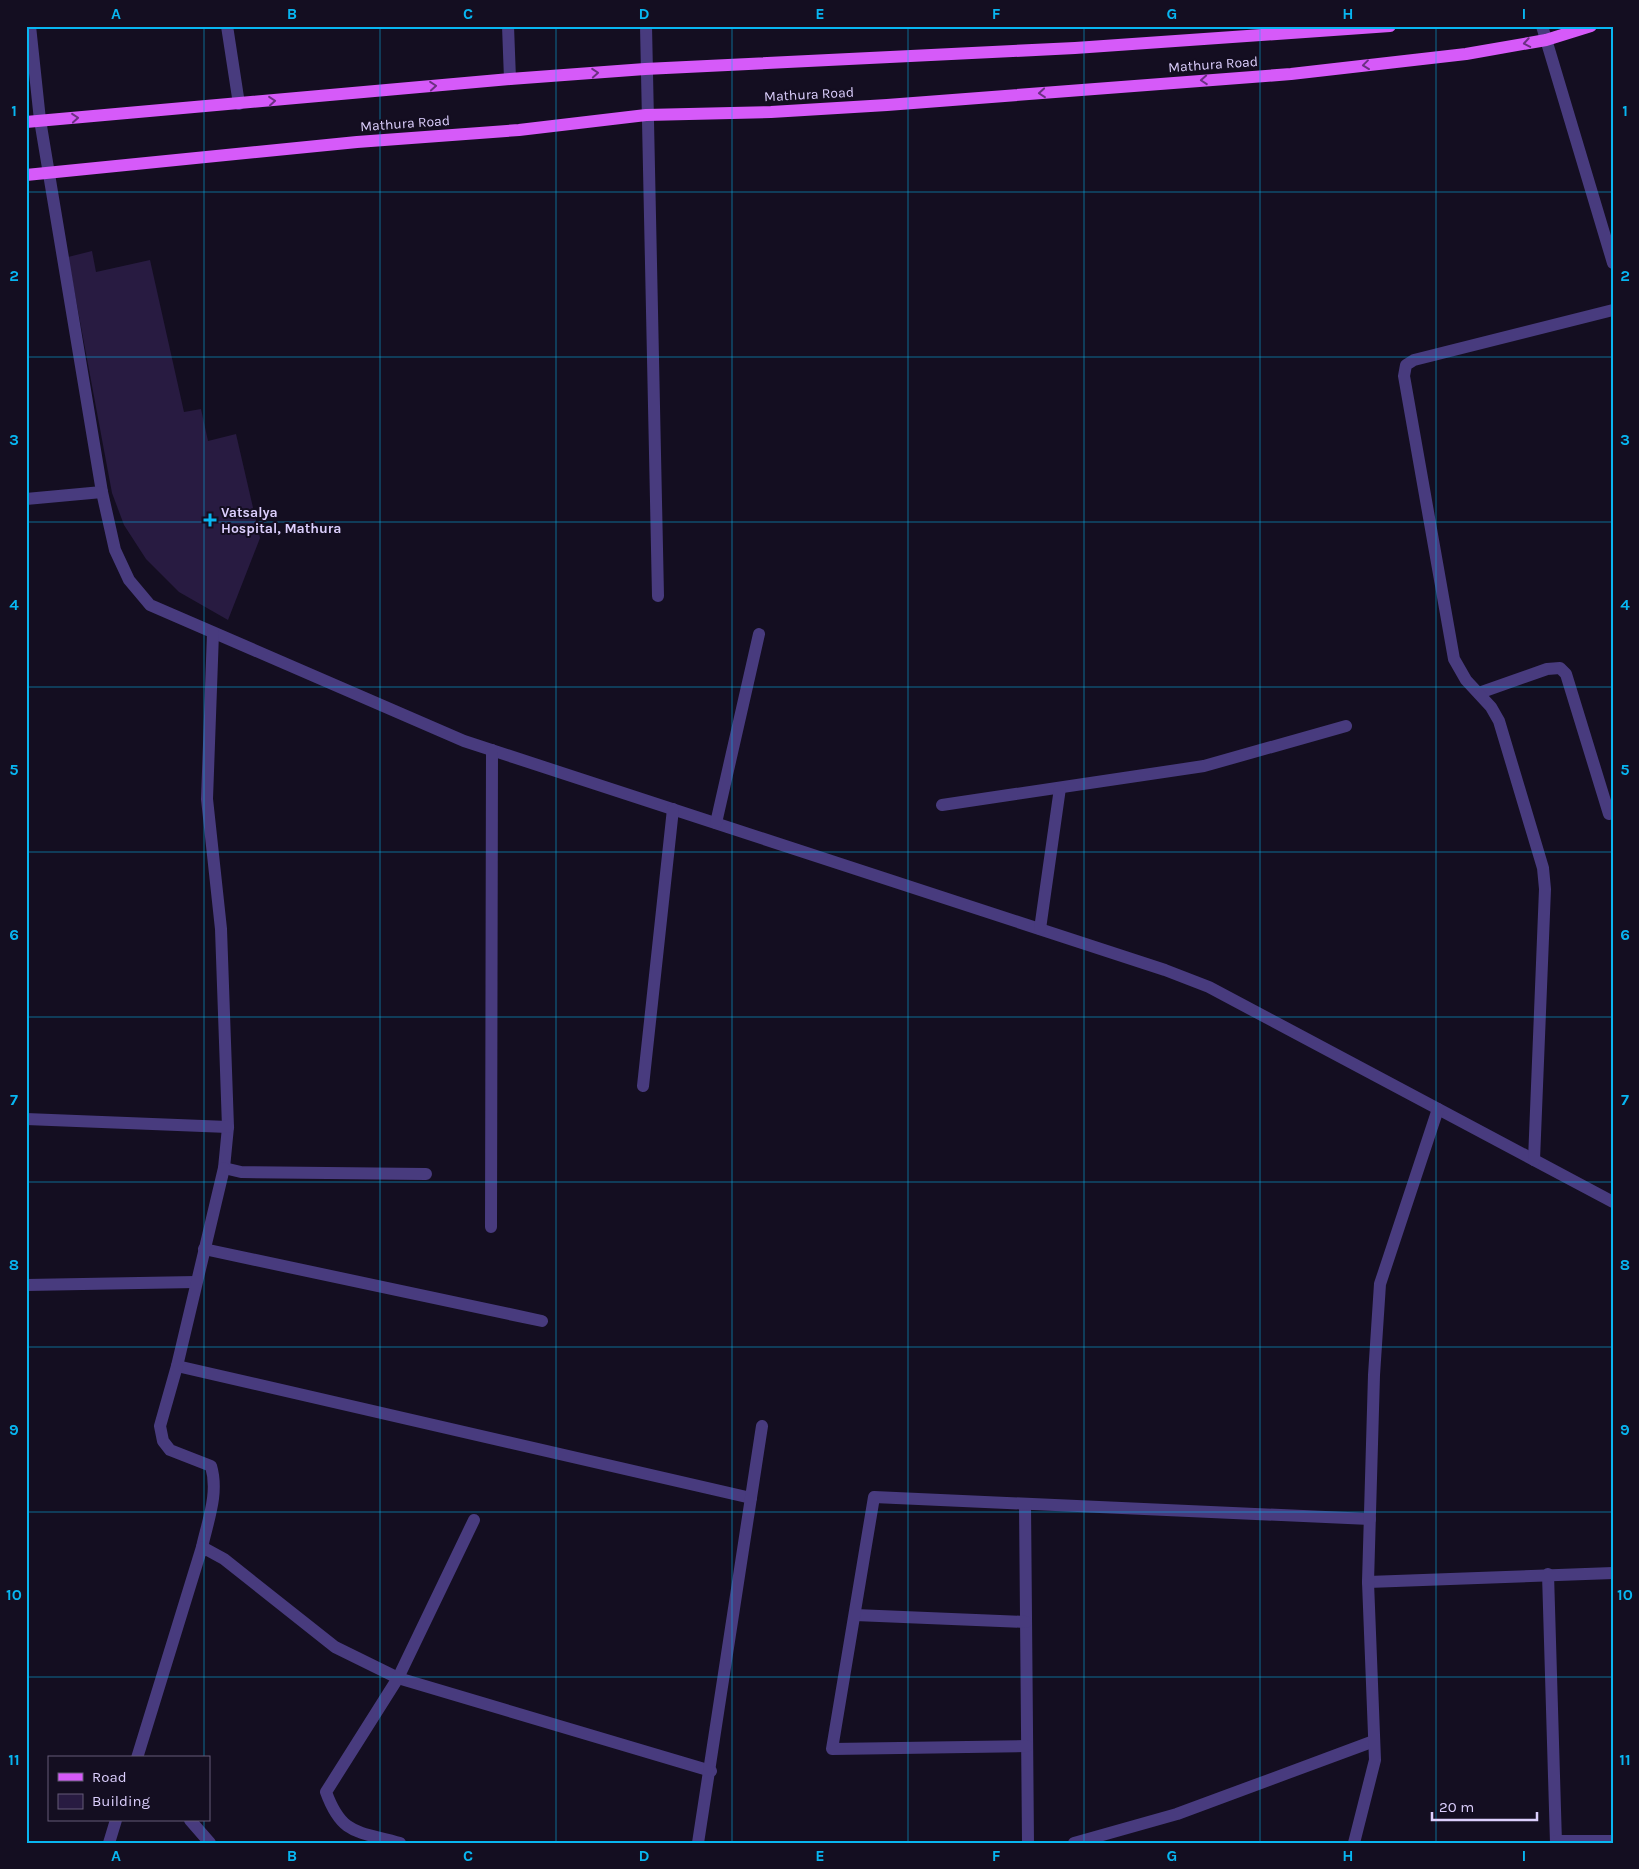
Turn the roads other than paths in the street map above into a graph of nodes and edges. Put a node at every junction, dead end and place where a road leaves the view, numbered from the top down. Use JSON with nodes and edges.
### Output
{"nodes":[{"id":1,"x":30,"y":26,"type":"edge"},
{"id":2,"x":227,"y":26,"type":"edge"},
{"id":3,"x":508,"y":26,"type":"edge"},
{"id":4,"x":646,"y":26,"type":"edge"},
{"id":5,"x":1390,"y":26,"type":"edge"},
{"id":6,"x":1542,"y":26,"type":"edge"},
{"id":7,"x":1591,"y":26,"type":"edge"},
{"id":8,"x":1546,"y":40,"type":"junction"},
{"id":9,"x":645,"y":69,"type":"junction"},
{"id":10,"x":510,"y":79,"type":"junction"},
{"id":11,"x":239,"y":104,"type":"junction"},
{"id":12,"x":646,"y":116,"type":"junction"},
{"id":13,"x":40,"y":120,"type":"junction"},
{"id":14,"x":26,"y":122,"type":"edge"},
{"id":15,"x":48,"y":173,"type":"junction"},
{"id":16,"x":26,"y":175,"type":"edge"},
{"id":17,"x":1613,"y":263,"type":"edge"},
{"id":18,"x":1613,"y":310,"type":"edge"},
{"id":19,"x":102,"y":492,"type":"junction"},
{"id":20,"x":26,"y":499,"type":"edge"},
{"id":21,"x":658,"y":596,"type":"dead end"},
{"id":22,"x":213,"y":632,"type":"junction"},
{"id":23,"x":759,"y":634,"type":"dead end"},
{"id":24,"x":1479,"y":694,"type":"junction"},
{"id":25,"x":1346,"y":726,"type":"dead end"},
{"id":26,"x":492,"y":750,"type":"junction"},
{"id":27,"x":1060,"y":788,"type":"junction"},
{"id":28,"x":942,"y":805,"type":"dead end"},
{"id":29,"x":673,"y":809,"type":"junction"},
{"id":30,"x":1609,"y":814,"type":"dead end"},
{"id":31,"x":716,"y":823,"type":"junction"},
{"id":32,"x":1040,"y":929,"type":"junction"},
{"id":33,"x":643,"y":1086,"type":"dead end"},
{"id":34,"x":1438,"y":1109,"type":"junction"},
{"id":35,"x":26,"y":1119,"type":"edge"},
{"id":36,"x":228,"y":1127,"type":"junction"},
{"id":37,"x":1534,"y":1160,"type":"junction"},
{"id":38,"x":224,"y":1168,"type":"junction"},
{"id":39,"x":426,"y":1174,"type":"dead end"},
{"id":40,"x":1613,"y":1202,"type":"edge"},
{"id":41,"x":491,"y":1227,"type":"dead end"},
{"id":42,"x":204,"y":1249,"type":"junction"},
{"id":43,"x":196,"y":1282,"type":"junction"},
{"id":44,"x":26,"y":1285,"type":"edge"},
{"id":45,"x":542,"y":1321,"type":"dead end"},
{"id":46,"x":178,"y":1366,"type":"junction"},
{"id":47,"x":762,"y":1426,"type":"dead end"},
{"id":48,"x":751,"y":1498,"type":"junction"},
{"id":49,"x":1025,"y":1504,"type":"junction"},
{"id":50,"x":1370,"y":1519,"type":"junction"},
{"id":51,"x":474,"y":1520,"type":"dead end"},
{"id":52,"x":202,"y":1547,"type":"junction"},
{"id":53,"x":1613,"y":1573,"type":"edge"},
{"id":54,"x":1548,"y":1574,"type":"junction"},
{"id":55,"x":1368,"y":1582,"type":"junction"},
{"id":56,"x":855,"y":1615,"type":"junction"},
{"id":57,"x":1026,"y":1622,"type":"junction"},
{"id":58,"x":398,"y":1678,"type":"junction"},
{"id":59,"x":1374,"y":1741,"type":"junction"},
{"id":60,"x":1027,"y":1746,"type":"junction"},
{"id":61,"x":137,"y":1756,"type":"edge"},
{"id":62,"x":710,"y":1771,"type":"junction"},
{"id":63,"x":115,"y":1822,"type":"edge"},
{"id":64,"x":192,"y":1822,"type":"edge"},
{"id":65,"x":1613,"y":1841,"type":"edge"},
{"id":66,"x":1556,"y":1842,"type":"edge"},
{"id":67,"x":109,"y":1843,"type":"edge"},
{"id":68,"x":210,"y":1843,"type":"edge"},
{"id":69,"x":400,"y":1843,"type":"edge"},
{"id":70,"x":698,"y":1843,"type":"edge"},
{"id":71,"x":1028,"y":1843,"type":"edge"},
{"id":72,"x":1074,"y":1843,"type":"edge"},
{"id":73,"x":1354,"y":1843,"type":"edge"}],
"edges":[{"from":1,"to":13,"type":"street"},
{"from":2,"to":11,"type":"street"},
{"from":3,"to":10,"type":"street"},
{"from":4,"to":9,"type":"street"},
{"from":5,"to":9,"type":"main road","name":"Mathura Road"},
{"from":6,"to":8,"type":"street"},
{"from":7,"to":8,"type":"main road","name":"Mathura Road"},
{"from":8,"to":12,"type":"main road","name":"Mathura Road","one_way":true},
{"from":8,"to":17,"type":"street"},
{"from":10,"to":9,"type":"main road","name":"Mathura Road","one_way":true},
{"from":9,"to":12,"type":"street"},
{"from":11,"to":10,"type":"main road","name":"Mathura Road","one_way":true},
{"from":13,"to":11,"type":"main road","name":"Mathura Road","one_way":true},
{"from":12,"to":15,"type":"main road","name":"Mathura Road"},
{"from":12,"to":21,"type":"street"},
{"from":13,"to":14,"type":"main road","name":"Mathura Road"},
{"from":13,"to":15,"type":"street"},
{"from":15,"to":16,"type":"main road","name":"Mathura Road"},
{"from":15,"to":19,"type":"street"},
{"from":18,"to":24,"type":"street"},
{"from":19,"to":20,"type":"street"},
{"from":19,"to":22,"type":"street"},
{"from":22,"to":26,"type":"street"},
{"from":22,"to":36,"type":"street"},
{"from":23,"to":31,"type":"street"},
{"from":24,"to":30,"type":"street"},
{"from":24,"to":37,"type":"street"},
{"from":25,"to":27,"type":"street"},
{"from":26,"to":29,"type":"street"},
{"from":26,"to":41,"type":"street"},
{"from":27,"to":28,"type":"street"},
{"from":27,"to":32,"type":"street"},
{"from":29,"to":31,"type":"street"},
{"from":29,"to":33,"type":"street"},
{"from":31,"to":32,"type":"street"},
{"from":32,"to":34,"type":"street"},
{"from":34,"to":37,"type":"street"},
{"from":34,"to":50,"type":"street"},
{"from":35,"to":36,"type":"street"},
{"from":36,"to":38,"type":"street"},
{"from":37,"to":40,"type":"street"},
{"from":38,"to":39,"type":"street"},
{"from":38,"to":42,"type":"street"},
{"from":42,"to":43,"type":"street"},
{"from":42,"to":45,"type":"street"},
{"from":43,"to":44,"type":"street"},
{"from":43,"to":46,"type":"street"},
{"from":46,"to":48,"type":"street"},
{"from":46,"to":52,"type":"street"},
{"from":47,"to":48,"type":"street"},
{"from":48,"to":62,"type":"street"},
{"from":49,"to":50,"type":"street"},
{"from":49,"to":56,"type":"street"},
{"from":49,"to":57,"type":"street"},
{"from":50,"to":55,"type":"street"},
{"from":51,"to":58,"type":"street"},
{"from":52,"to":58,"type":"street"},
{"from":52,"to":61,"type":"street"},
{"from":53,"to":54,"type":"street"},
{"from":54,"to":55,"type":"street"},
{"from":54,"to":66,"type":"street"},
{"from":55,"to":59,"type":"street"},
{"from":56,"to":57,"type":"street"},
{"from":56,"to":60,"type":"street"},
{"from":57,"to":60,"type":"street"},
{"from":58,"to":62,"type":"street"},
{"from":58,"to":69,"type":"street"},
{"from":59,"to":72,"type":"street"},
{"from":59,"to":73,"type":"street"},
{"from":60,"to":71,"type":"street"},
{"from":62,"to":70,"type":"street"},
{"from":63,"to":67,"type":"street"},
{"from":64,"to":68,"type":"street"},
{"from":65,"to":66,"type":"street"}]}
